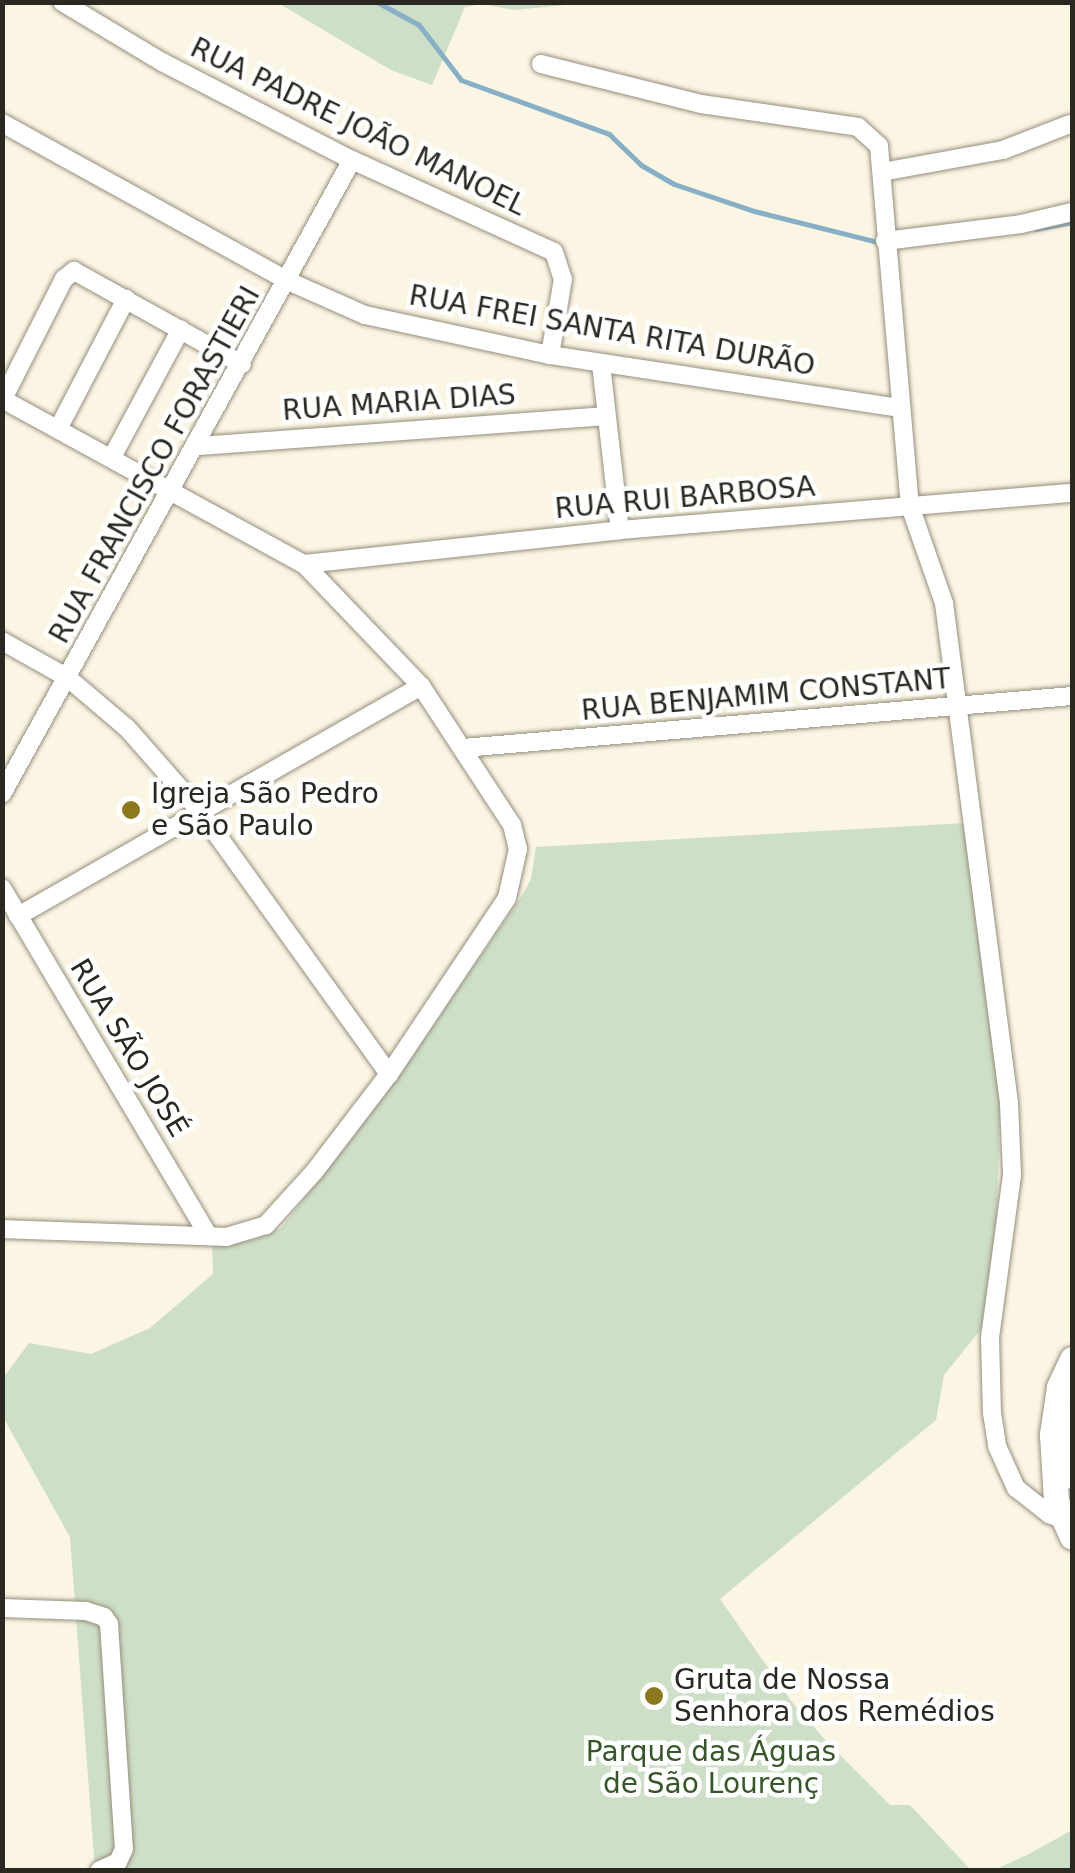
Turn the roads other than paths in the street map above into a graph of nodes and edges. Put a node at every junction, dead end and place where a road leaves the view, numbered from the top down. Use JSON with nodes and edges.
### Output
{"nodes":[{"id":1,"x":62,"y":2,"type":"edge"},
{"id":2,"x":541,"y":64,"type":"dead end"},
{"id":3,"x":2,"y":123,"type":"edge"},
{"id":4,"x":1070,"y":124,"type":"dead end"},
{"id":5,"x":352,"y":160,"type":"junction"},
{"id":6,"x":882,"y":172,"type":"junction"},
{"id":7,"x":1072,"y":212,"type":"edge"},
{"id":8,"x":885,"y":241,"type":"junction"},
{"id":9,"x":288,"y":282,"type":"junction"},
{"id":10,"x":126,"y":299,"type":"junction"},
{"id":11,"x":181,"y":330,"type":"junction"},
{"id":12,"x":550,"y":355,"type":"junction"},
{"id":13,"x":242,"y":364,"type":"junction"},
{"id":14,"x":602,"y":364,"type":"junction"},
{"id":15,"x":3,"y":399,"type":"edge"},
{"id":16,"x":900,"y":408,"type":"junction"},
{"id":17,"x":605,"y":416,"type":"junction"},
{"id":18,"x":58,"y":429,"type":"junction"},
{"id":19,"x":198,"y":446,"type":"junction"},
{"id":20,"x":112,"y":458,"type":"junction"},
{"id":21,"x":173,"y":489,"type":"junction"},
{"id":22,"x":1072,"y":493,"type":"edge"},
{"id":23,"x":910,"y":506,"type":"junction"},
{"id":24,"x":620,"y":530,"type":"junction"},
{"id":25,"x":304,"y":564,"type":"junction"},
{"id":26,"x":2,"y":642,"type":"edge"},
{"id":27,"x":68,"y":678,"type":"junction"},
{"id":28,"x":422,"y":686,"type":"junction"},
{"id":29,"x":1072,"y":696,"type":"edge"},
{"id":30,"x":955,"y":708,"type":"junction"},
{"id":31,"x":464,"y":748,"type":"junction"},
{"id":32,"x":2,"y":794,"type":"edge"},
{"id":33,"x":200,"y":811,"type":"junction"},
{"id":34,"x":2,"y":888,"type":"edge"},
{"id":35,"x":18,"y":916,"type":"junction"},
{"id":36,"x":389,"y":1074,"type":"junction"},
{"id":37,"x":2,"y":1229,"type":"edge"},
{"id":38,"x":208,"y":1236,"type":"junction"},
{"id":39,"x":1072,"y":1359,"type":"edge"},
{"id":40,"x":1072,"y":1387,"type":"edge"},
{"id":41,"x":1072,"y":1476,"type":"edge"},
{"id":42,"x":1069,"y":1526,"type":"edge"},
{"id":43,"x":2,"y":1608,"type":"edge"},
{"id":44,"x":100,"y":1870,"type":"edge"}],
"edges":[{"from":1,"to":5,"type":"street","name":"RUA PADRE JOÃO MANOEL"},
{"from":2,"to":6,"type":"street"},
{"from":3,"to":9,"type":"street","name":"RUA FREI SANTA RITA DURÃO"},
{"from":4,"to":6,"type":"street"},
{"from":5,"to":9,"type":"street","name":"RUA FRANCISCO FORASTIERI"},
{"from":5,"to":12,"type":"street","name":"RUA PADRE JOÃO MANOEL"},
{"from":6,"to":8,"type":"street"},
{"from":7,"to":8,"type":"street"},
{"from":8,"to":16,"type":"street"},
{"from":9,"to":12,"type":"street","name":"RUA FREI SANTA RITA DURÃO"},
{"from":9,"to":13,"type":"street","name":"RUA FRANCISCO FORASTIERI"},
{"from":10,"to":11,"type":"street"},
{"from":10,"to":15,"type":"street"},
{"from":10,"to":18,"type":"street"},
{"from":11,"to":13,"type":"street"},
{"from":11,"to":20,"type":"street"},
{"from":12,"to":14,"type":"street","name":"RUA FREI SANTA RITA DURÃO"},
{"from":13,"to":19,"type":"street","name":"RUA FRANCISCO FORASTIERI"},
{"from":14,"to":16,"type":"street","name":"RUA FREI SANTA RITA DURÃO"},
{"from":14,"to":17,"type":"street"},
{"from":15,"to":18,"type":"street"},
{"from":16,"to":23,"type":"street"},
{"from":17,"to":19,"type":"street","name":"RUA MARIA DIAS"},
{"from":17,"to":24,"type":"street"},
{"from":18,"to":20,"type":"street"},
{"from":19,"to":21,"type":"street","name":"RUA FRANCISCO FORASTIERI"},
{"from":20,"to":21,"type":"street"},
{"from":21,"to":25,"type":"street"},
{"from":21,"to":27,"type":"street","name":"RUA FRANCISCO FORASTIERI"},
{"from":22,"to":23,"type":"street","name":"RUA RUI BARBOSA"},
{"from":23,"to":24,"type":"street","name":"RUA RUI BARBOSA"},
{"from":23,"to":30,"type":"street"},
{"from":24,"to":25,"type":"street","name":"RUA RUI BARBOSA"},
{"from":25,"to":28,"type":"street"},
{"from":26,"to":27,"type":"street"},
{"from":27,"to":32,"type":"street","name":"RUA FRANCISCO FORASTIERI"},
{"from":27,"to":33,"type":"street"},
{"from":28,"to":31,"type":"street"},
{"from":28,"to":33,"type":"street"},
{"from":29,"to":30,"type":"street","name":"RUA BENJAMIM CONSTANT"},
{"from":30,"to":31,"type":"street","name":"RUA BENJAMIM CONSTANT"},
{"from":30,"to":42,"type":"street"},
{"from":31,"to":36,"type":"street"},
{"from":33,"to":35,"type":"street"},
{"from":33,"to":36,"type":"street"},
{"from":34,"to":35,"type":"street","name":"RUA SÃO JOSÉ"},
{"from":35,"to":38,"type":"street","name":"RUA SÃO JOSÉ"},
{"from":36,"to":38,"type":"street"},
{"from":37,"to":38,"type":"street"},
{"from":39,"to":42,"type":"main road"},
{"from":40,"to":41,"type":"main road"},
{"from":43,"to":44,"type":"street"}]}
